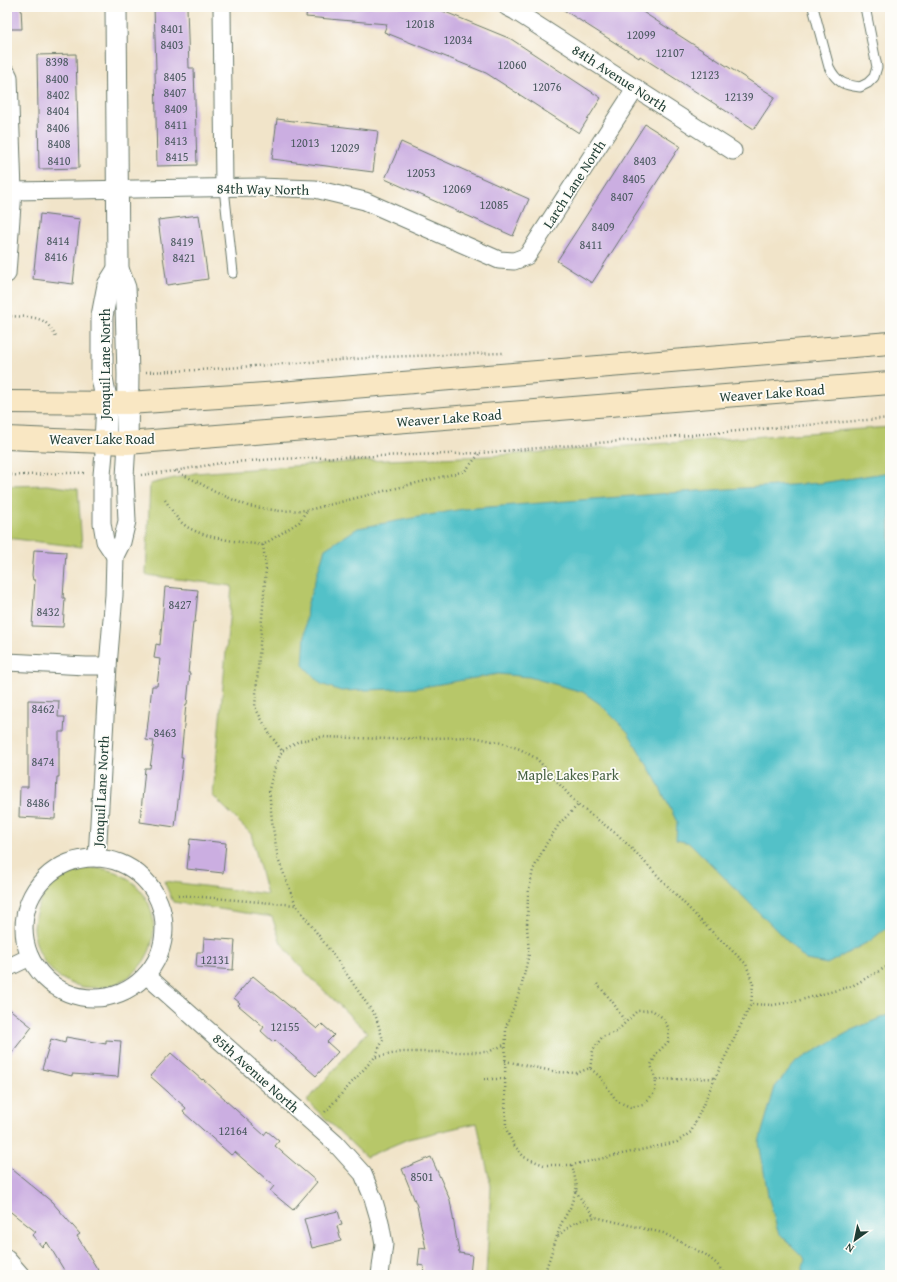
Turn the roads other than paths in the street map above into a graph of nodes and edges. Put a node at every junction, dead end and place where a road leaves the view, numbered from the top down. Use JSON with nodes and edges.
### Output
{"nodes":[{"id":1,"x":116,"y":7,"type":"edge"},
{"id":2,"x":222,"y":7,"type":"edge"},
{"id":3,"x":506,"y":7,"type":"edge"},
{"id":4,"x":813,"y":7,"type":"edge"},
{"id":5,"x":866,"y":7,"type":"edge"},
{"id":6,"x":7,"y":73,"type":"edge"},
{"id":7,"x":636,"y":88,"type":"junction"},
{"id":8,"x":733,"y":151,"type":"dead end"},
{"id":9,"x":224,"y":188,"type":"junction"},
{"id":10,"x":118,"y":190,"type":"junction"},
{"id":11,"x":13,"y":191,"type":"junction"},
{"id":12,"x":499,"y":260,"type":"joint"},
{"id":13,"x":233,"y":273,"type":"dead end"},
{"id":14,"x":7,"y":274,"type":"edge"},
{"id":15,"x":890,"y":343,"type":"edge"},
{"id":16,"x":890,"y":383,"type":"edge"},
{"id":17,"x":7,"y":402,"type":"edge"},
{"id":18,"x":117,"y":403,"type":"junction"},
{"id":19,"x":7,"y":438,"type":"edge"},
{"id":20,"x":105,"y":442,"type":"junction"},
{"id":21,"x":127,"y":443,"type":"junction"},
{"id":22,"x":115,"y":556,"type":"junction"},
{"id":23,"x":7,"y":662,"type":"edge"},
{"id":24,"x":108,"y":666,"type":"junction"},
{"id":25,"x":97,"y":858,"type":"junction"},
{"id":26,"x":30,"y":957,"type":"junction"},
{"id":27,"x":7,"y":968,"type":"edge"},
{"id":28,"x":146,"y":975,"type":"junction"},
{"id":29,"x":7,"y":1259,"type":"edge"},
{"id":30,"x":20,"y":1275,"type":"edge"},
{"id":31,"x":380,"y":1275,"type":"edge"}],
"edges":[{"from":1,"to":10,"type":"street","name":"Jonquil Lane North"},
{"from":2,"to":9,"type":"street"},
{"from":3,"to":7,"type":"street","name":"84th Avenue North"},
{"from":4,"to":5,"type":"lane"},
{"from":6,"to":11,"type":"street"},
{"from":7,"to":8,"type":"street","name":"84th Avenue North"},
{"from":7,"to":12,"type":"street","name":"Larch Lane North"},
{"from":9,"to":10,"type":"street","name":"84th Way North"},
{"from":9,"to":12,"type":"street","name":"84th Way North"},
{"from":9,"to":13,"type":"lane"},
{"from":10,"to":11,"type":"street","name":"84th Way North"},
{"from":10,"to":18,"type":"street","name":"Jonquil Lane North"},
{"from":11,"to":14,"type":"street"},
{"from":15,"to":18,"type":"main road"},
{"from":16,"to":21,"type":"main road","name":"Weaver Lake Road"},
{"from":17,"to":18,"type":"main road"},
{"from":18,"to":20,"type":"street","name":"Jonquil Lane North"},
{"from":18,"to":21,"type":"street","name":"Jonquil Lane North"},
{"from":19,"to":20,"type":"main road","name":"Weaver Lake Road"},
{"from":20,"to":21,"type":"main road","name":"Weaver Lake Road"},
{"from":20,"to":22,"type":"street","name":"Jonquil Lane North"},
{"from":21,"to":22,"type":"street","name":"Jonquil Lane North"},
{"from":22,"to":24,"type":"street","name":"Jonquil Lane North"},
{"from":23,"to":24,"type":"street"},
{"from":24,"to":25,"type":"street","name":"Jonquil Lane North"},
{"from":25,"to":26,"type":"street","name":"Jonquil Lane North"},
{"from":25,"to":28,"type":"street"},
{"from":26,"to":27,"type":"street"},
{"from":26,"to":28,"type":"street"},
{"from":28,"to":31,"type":"street","name":"85th Avenue North"},
{"from":29,"to":30,"type":"street"}]}
